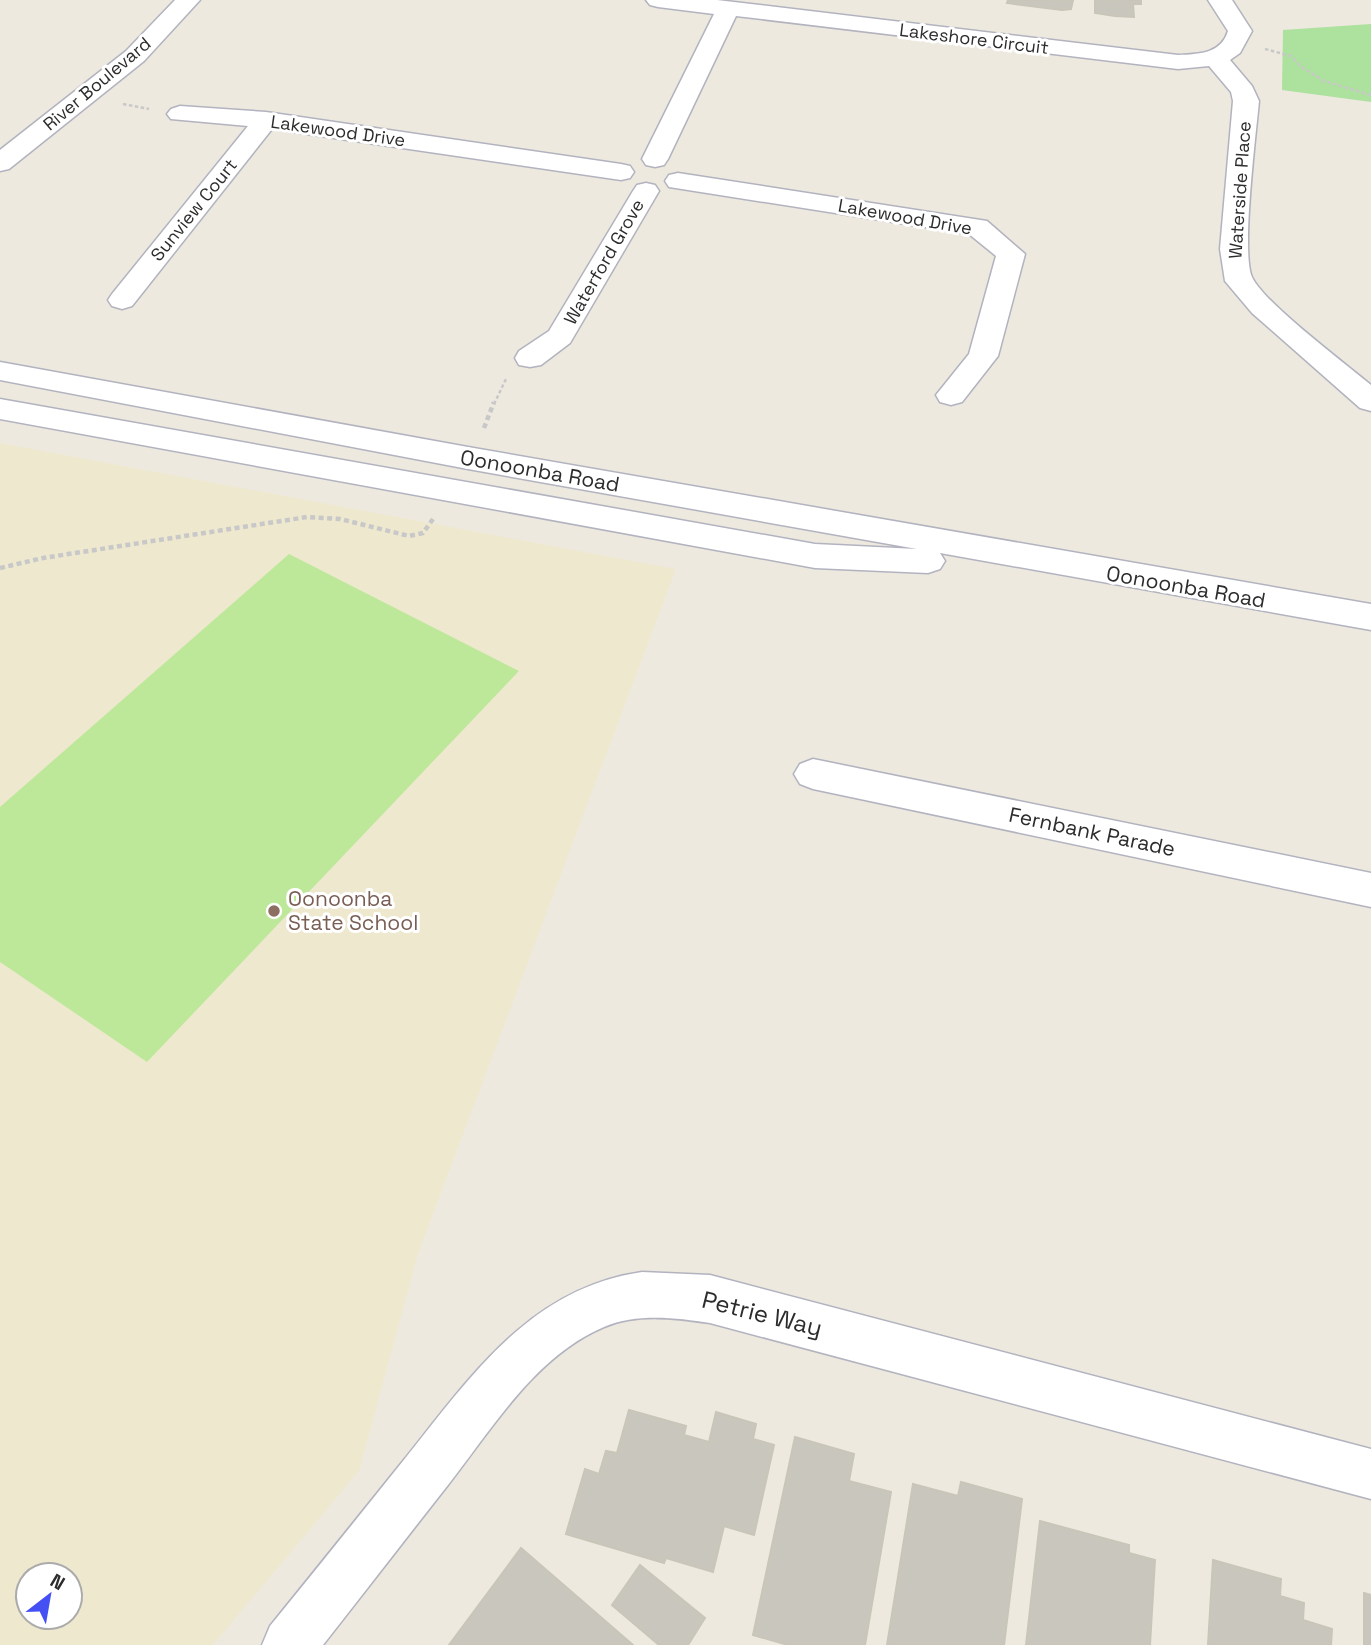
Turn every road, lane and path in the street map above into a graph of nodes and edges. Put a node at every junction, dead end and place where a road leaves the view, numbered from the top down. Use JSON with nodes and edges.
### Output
{"nodes":[{"id":1,"x":188,"y":0,"type":"edge"},
{"id":2,"x":658,"y":0,"type":"edge"},
{"id":3,"x":1220,"y":0,"type":"edge"},
{"id":4,"x":728,"y":9,"type":"junction"},
{"id":5,"x":1238,"y":42,"type":"junction"},
{"id":6,"x":1214,"y":57,"type":"junction"},
{"id":7,"x":1371,"y":94,"type":"edge"},
{"id":8,"x":180,"y":114,"type":"dead end"},
{"id":9,"x":266,"y":120,"type":"junction"},
{"id":10,"x":655,"y":159,"type":"junction"},
{"id":11,"x":0,"y":163,"type":"edge"},
{"id":12,"x":621,"y":172,"type":"junction"},
{"id":13,"x":678,"y":181,"type":"junction"},
{"id":14,"x":646,"y":191,"type":"junction"},
{"id":15,"x":122,"y":300,"type":"dead end"},
{"id":16,"x":530,"y":358,"type":"dead end"},
{"id":17,"x":0,"y":371,"type":"edge"},
{"id":18,"x":951,"y":395,"type":"dead end"},
{"id":19,"x":1371,"y":401,"type":"edge"},
{"id":20,"x":0,"y":409,"type":"edge"},
{"id":21,"x":434,"y":516,"type":"dead end"},
{"id":22,"x":0,"y":568,"type":"edge"},
{"id":23,"x":1081,"y":568,"type":"junction"},
{"id":24,"x":1291,"y":605,"type":"junction"},
{"id":25,"x":1371,"y":617,"type":"edge"},
{"id":26,"x":1371,"y":624,"type":"edge"},
{"id":27,"x":813,"y":774,"type":"dead end"},
{"id":28,"x":1371,"y":890,"type":"edge"},
{"id":29,"x":1371,"y":1474,"type":"edge"},
{"id":30,"x":289,"y":1645,"type":"edge"}],
"edges":[{"from":1,"to":11,"type":"street","name":"River Boulevard"},
{"from":2,"to":4,"type":"street","name":"Lakeshore Circuit"},
{"from":3,"to":5,"type":"street"},
{"from":4,"to":6,"type":"street","name":"Lakeshore Circuit"},
{"from":4,"to":10,"type":"street"},
{"from":5,"to":6,"type":"street","name":"Lakeshore Circuit"},
{"from":5,"to":7,"type":"path"},
{"from":6,"to":19,"type":"street","name":"Waterside Place"},
{"from":8,"to":9,"type":"street","name":"Lakewood Drive"},
{"from":9,"to":12,"type":"street","name":"Lakewood Drive"},
{"from":9,"to":15,"type":"street","name":"Sunview Court"},
{"from":10,"to":12,"type":"street"},
{"from":10,"to":13,"type":"street"},
{"from":12,"to":14,"type":"street"},
{"from":13,"to":14,"type":"street"},
{"from":13,"to":18,"type":"street","name":"Lakewood Drive"},
{"from":14,"to":16,"type":"street","name":"Waterford Grove"},
{"from":17,"to":23,"type":"street","name":"Oonoonba Road"},
{"from":20,"to":23,"type":"street","name":"Oonoonba Road"},
{"from":21,"to":22,"type":"path"},
{"from":23,"to":24,"type":"street","name":"Oonoonba Road"},
{"from":24,"to":25,"type":"street","name":"Oonoonba Road"},
{"from":24,"to":26,"type":"street","name":"Oonoonba Road"},
{"from":27,"to":28,"type":"street","name":"Fernbank Parade"},
{"from":29,"to":30,"type":"street","name":"Petrie Way"}]}
